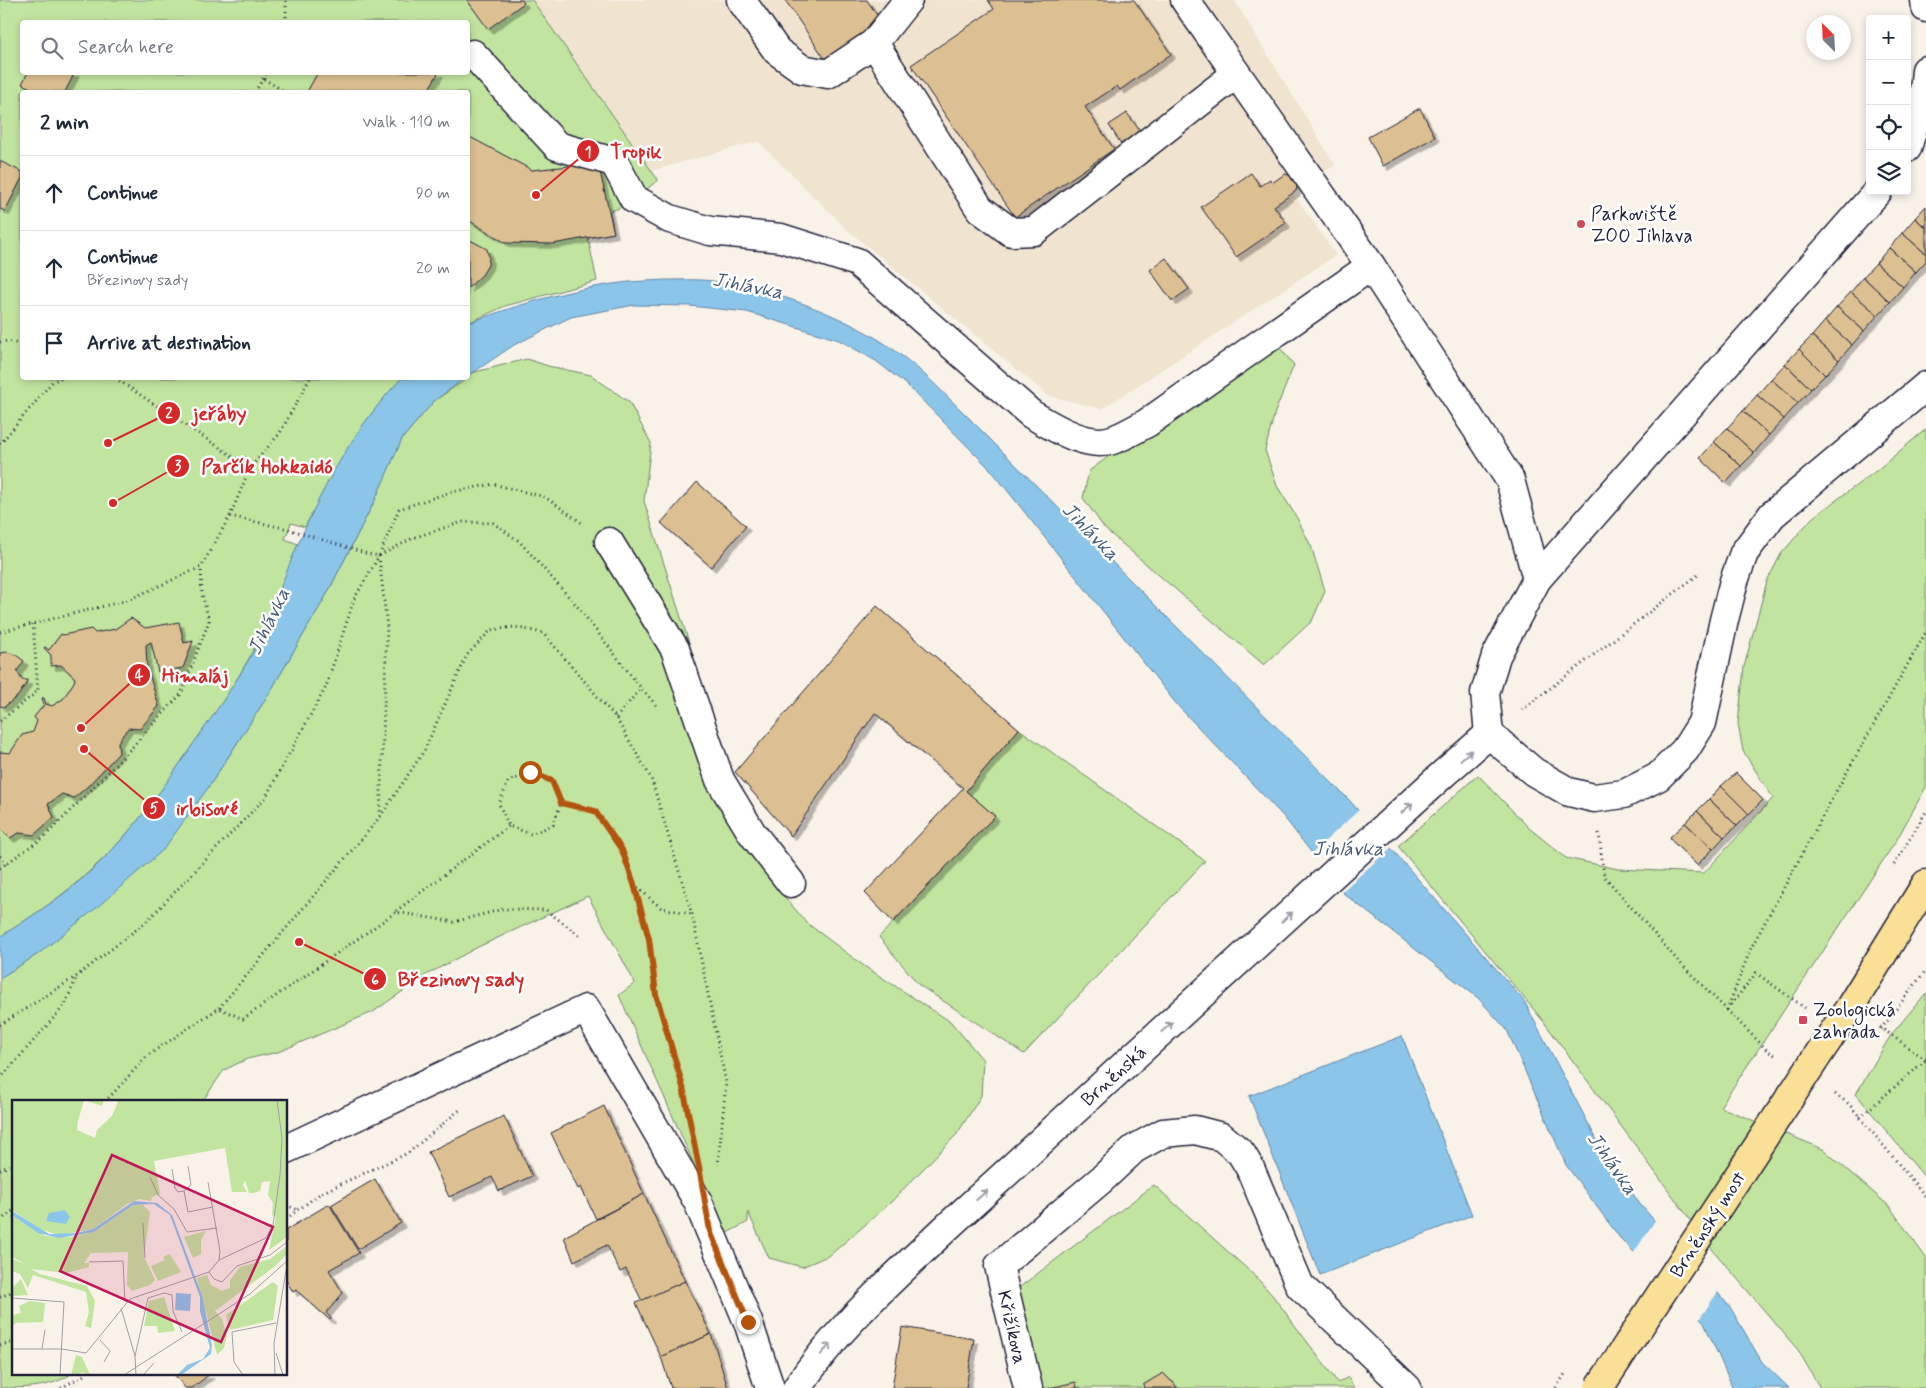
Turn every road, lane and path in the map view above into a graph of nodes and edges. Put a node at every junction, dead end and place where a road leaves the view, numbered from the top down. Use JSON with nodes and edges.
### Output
{"nodes":[{"id":1,"x":286,"y":0,"type":"edge"},
{"id":2,"x":741,"y":0,"type":"edge"},
{"id":3,"x":908,"y":0,"type":"edge"},
{"id":4,"x":1185,"y":0,"type":"edge"},
{"id":5,"x":1924,"y":0,"type":"edge"},
{"id":6,"x":1926,"y":8,"type":"edge"},
{"id":7,"x":286,"y":20,"type":"edge"},
{"id":8,"x":874,"y":43,"type":"junction"},
{"id":9,"x":473,"y":54,"type":"dead end"},
{"id":10,"x":1926,"y":70,"type":"edge"},
{"id":11,"x":1236,"y":74,"type":"junction"},
{"id":12,"x":266,"y":75,"type":"edge"},
{"id":13,"x":264,"y":79,"type":"junction"},
{"id":14,"x":256,"y":90,"type":"edge"},
{"id":15,"x":282,"y":90,"type":"edge"},
{"id":16,"x":1911,"y":135,"type":"edge"},
{"id":17,"x":1874,"y":195,"type":"edge"},
{"id":18,"x":1371,"y":266,"type":"junction"},
{"id":19,"x":0,"y":342,"type":"edge"},
{"id":20,"x":20,"y":344,"type":"edge"},
{"id":21,"x":56,"y":380,"type":"edge"},
{"id":22,"x":118,"y":380,"type":"edge"},
{"id":23,"x":309,"y":380,"type":"edge"},
{"id":24,"x":1926,"y":386,"type":"edge"},
{"id":25,"x":0,"y":444,"type":"edge"},
{"id":26,"x":250,"y":468,"type":"junction"},
{"id":27,"x":230,"y":516,"type":"junction"},
{"id":28,"x":609,"y":542,"type":"joint"},
{"id":29,"x":379,"y":556,"type":"junction"},
{"id":30,"x":201,"y":567,"type":"junction"},
{"id":31,"x":1699,"y":574,"type":"dead end"},
{"id":32,"x":1537,"y":579,"type":"junction"},
{"id":33,"x":32,"y":624,"type":"junction"},
{"id":34,"x":0,"y":632,"type":"edge"},
{"id":35,"x":1926,"y":632,"type":"edge"},
{"id":36,"x":616,"y":718,"type":"junction"},
{"id":37,"x":0,"y":721,"type":"edge"},
{"id":38,"x":1489,"y":734,"type":"junction"},
{"id":39,"x":1594,"y":798,"type":"junction"},
{"id":40,"x":561,"y":803,"type":"junction"},
{"id":41,"x":380,"y":817,"type":"junction"},
{"id":42,"x":509,"y":826,"type":"junction"},
{"id":43,"x":0,"y":856,"type":"edge"},
{"id":44,"x":7,"y":864,"type":"junction"},
{"id":45,"x":0,"y":868,"type":"edge"},
{"id":46,"x":634,"y":884,"type":"junction"},
{"id":47,"x":791,"y":884,"type":"dead end"},
{"id":48,"x":1926,"y":884,"type":"edge"},
{"id":49,"x":396,"y":912,"type":"junction"},
{"id":50,"x":692,"y":914,"type":"junction"},
{"id":51,"x":580,"y":936,"type":"dead end"},
{"id":52,"x":1926,"y":970,"type":"edge"},
{"id":53,"x":77,"y":976,"type":"junction"},
{"id":54,"x":220,"y":1008,"type":"junction"},
{"id":55,"x":1806,"y":1008,"type":"dead end"},
{"id":56,"x":1727,"y":1010,"type":"junction"},
{"id":57,"x":0,"y":1024,"type":"edge"},
{"id":58,"x":1777,"y":1056,"type":"dead end"},
{"id":59,"x":1926,"y":1060,"type":"edge"},
{"id":60,"x":0,"y":1079,"type":"edge"},
{"id":61,"x":1833,"y":1093,"type":"dead end"},
{"id":62,"x":107,"y":1100,"type":"edge"},
{"id":63,"x":466,"y":1104,"type":"dead end"},
{"id":64,"x":688,"y":1114,"type":"dead end"},
{"id":65,"x":1860,"y":1117,"type":"junction"},
{"id":66,"x":288,"y":1148,"type":"edge"},
{"id":67,"x":12,"y":1164,"type":"edge"},
{"id":68,"x":718,"y":1167,"type":"dead end"},
{"id":69,"x":0,"y":1170,"type":"edge"},
{"id":70,"x":1926,"y":1197,"type":"edge"},
{"id":71,"x":288,"y":1206,"type":"edge"},
{"id":72,"x":298,"y":1210,"type":"junction"},
{"id":73,"x":12,"y":1212,"type":"edge"},
{"id":74,"x":288,"y":1218,"type":"edge"},
{"id":75,"x":0,"y":1221,"type":"edge"},
{"id":76,"x":12,"y":1292,"type":"edge"},
{"id":77,"x":0,"y":1296,"type":"edge"},
{"id":78,"x":82,"y":1376,"type":"edge"},
{"id":79,"x":61,"y":1388,"type":"edge"},
{"id":80,"x":770,"y":1388,"type":"edge"},
{"id":81,"x":798,"y":1388,"type":"edge"},
{"id":82,"x":1028,"y":1388,"type":"edge"},
{"id":83,"x":1407,"y":1388,"type":"edge"},
{"id":84,"x":1599,"y":1388,"type":"edge"}],
"edges":[{"from":1,"to":7,"type":"path"},
{"from":2,"to":8,"type":"street"},
{"from":3,"to":8,"type":"street"},
{"from":4,"to":11,"type":"street"},
{"from":5,"to":6,"type":"street"},
{"from":8,"to":11,"type":"street"},
{"from":9,"to":18,"type":"street"},
{"from":10,"to":16,"type":"street"},
{"from":11,"to":18,"type":"street"},
{"from":12,"to":13,"type":"path"},
{"from":13,"to":14,"type":"path"},
{"from":13,"to":15,"type":"path"},
{"from":17,"to":32,"type":"street"},
{"from":18,"to":32,"type":"street"},
{"from":19,"to":20,"type":"path"},
{"from":21,"to":25,"type":"path"},
{"from":22,"to":26,"type":"path"},
{"from":23,"to":26,"type":"path"},
{"from":24,"to":39,"type":"street"},
{"from":26,"to":27,"type":"path"},
{"from":27,"to":29,"type":"path"},
{"from":27,"to":30,"type":"path"},
{"from":28,"to":29,"type":"path"},
{"from":28,"to":47,"type":"street"},
{"from":29,"to":36,"type":"path"},
{"from":29,"to":41,"type":"path"},
{"from":29,"to":53,"type":"path"},
{"from":30,"to":33,"type":"path"},
{"from":30,"to":44,"type":"path"},
{"from":31,"to":38,"type":"path"},
{"from":32,"to":38,"type":"street"},
{"from":33,"to":34,"type":"path"},
{"from":33,"to":37,"type":"path"},
{"from":35,"to":56,"type":"path"},
{"from":36,"to":41,"type":"path"},
{"from":36,"to":50,"type":"path"},
{"from":38,"to":39,"type":"street"},
{"from":81,"to":38,"type":"street","name":"Brněnská","one_way":true},
{"from":39,"to":56,"type":"path"},
{"from":40,"to":42,"type":"path"},
{"from":40,"to":42,"type":"path"},
{"from":40,"to":46,"type":"path"},
{"from":41,"to":54,"type":"path"},
{"from":42,"to":49,"type":"path"},
{"from":43,"to":44,"type":"path"},
{"from":44,"to":45,"type":"path"},
{"from":46,"to":50,"type":"path"},
{"from":46,"to":64,"type":"path"},
{"from":48,"to":84,"type":"main road","name":"Brněnský most","bridge":true},
{"from":49,"to":51,"type":"path"},
{"from":49,"to":54,"type":"path"},
{"from":50,"to":68,"type":"path"},
{"from":52,"to":59,"type":"path"},
{"from":53,"to":57,"type":"path"},
{"from":53,"to":60,"type":"path"},
{"from":54,"to":62,"type":"path"},
{"from":55,"to":56,"type":"path"},
{"from":56,"to":58,"type":"path"},
{"from":59,"to":65,"type":"path"},
{"from":61,"to":65,"type":"path"},
{"from":63,"to":72,"type":"path"},
{"from":65,"to":70,"type":"path"},
{"from":66,"to":80,"type":"street"},
{"from":67,"to":69,"type":"path"},
{"from":71,"to":72,"type":"path"},
{"from":72,"to":74,"type":"path"},
{"from":73,"to":75,"type":"path"},
{"from":76,"to":77,"type":"path"},
{"from":78,"to":79,"type":"path"},
{"from":82,"to":83,"type":"street","name":"Křižíkova"}]}
